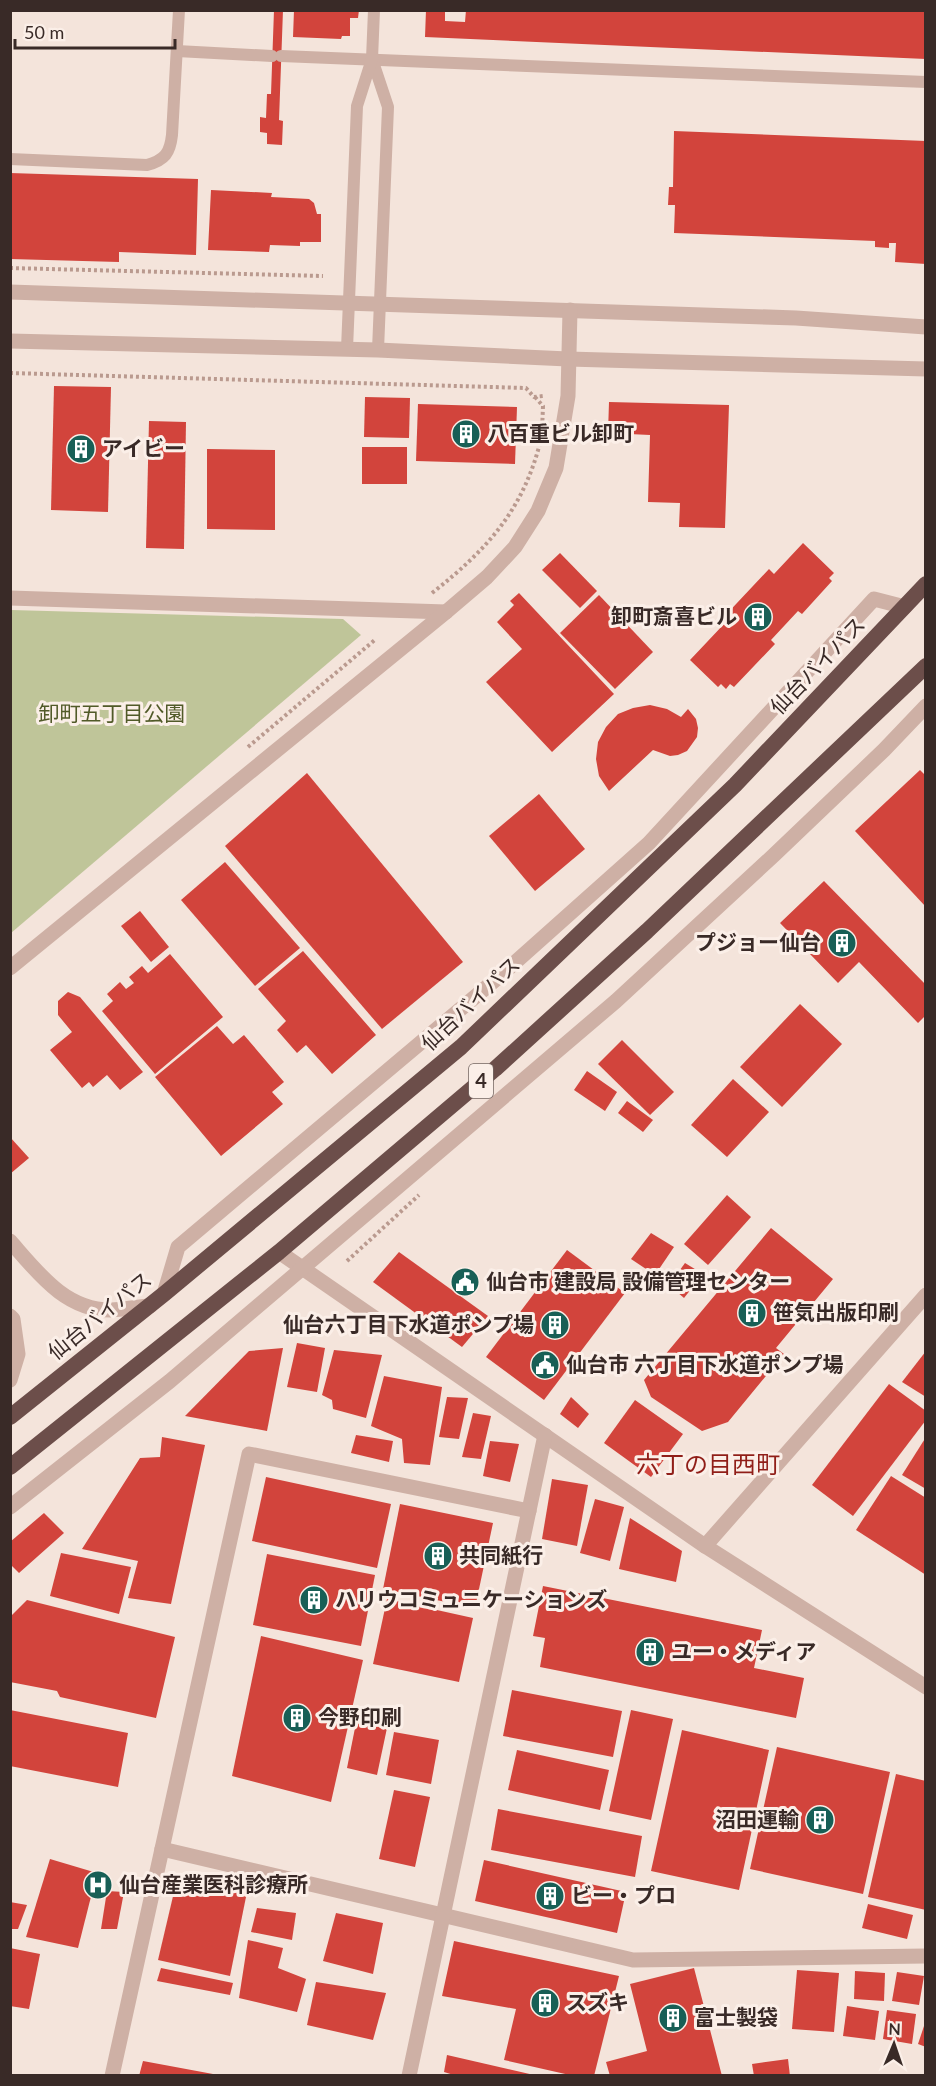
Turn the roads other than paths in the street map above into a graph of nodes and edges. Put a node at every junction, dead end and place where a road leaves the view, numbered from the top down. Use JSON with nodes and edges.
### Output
{"nodes":[{"id":1,"x":178,"y":10,"type":"edge"},
{"id":2,"x":374,"y":10,"type":"edge"},
{"id":3,"x":177,"y":51,"type":"junction"},
{"id":4,"x":372,"y":59,"type":"junction"},
{"id":5,"x":926,"y":82,"type":"edge"},
{"id":6,"x":10,"y":159,"type":"edge"},
{"id":7,"x":10,"y":292,"type":"edge"},
{"id":8,"x":349,"y":302,"type":"junction"},
{"id":9,"x":380,"y":303,"type":"junction"},
{"id":10,"x":570,"y":310,"type":"junction"},
{"id":11,"x":926,"y":327,"type":"edge"},
{"id":12,"x":10,"y":341,"type":"edge"},
{"id":13,"x":347,"y":349,"type":"junction"},
{"id":14,"x":378,"y":350,"type":"junction"},
{"id":15,"x":568,"y":359,"type":"junction"},
{"id":16,"x":926,"y":369,"type":"edge"},
{"id":17,"x":926,"y":584,"type":"edge"},
{"id":18,"x":10,"y":598,"type":"edge"},
{"id":19,"x":905,"y":607,"type":"junction"},
{"id":20,"x":446,"y":612,"type":"junction"},
{"id":21,"x":926,"y":666,"type":"edge"},
{"id":22,"x":926,"y":706,"type":"edge"},
{"id":23,"x":10,"y":968,"type":"edge"},
{"id":24,"x":10,"y":1241,"type":"edge"},
{"id":25,"x":279,"y":1252,"type":"junction"},
{"id":26,"x":304,"y":1269,"type":"junction"},
{"id":27,"x":164,"y":1294,"type":"junction"},
{"id":28,"x":926,"y":1295,"type":"edge"},
{"id":29,"x":150,"y":1306,"type":"junction"},
{"id":30,"x":10,"y":1316,"type":"edge"},
{"id":31,"x":10,"y":1380,"type":"edge"},
{"id":32,"x":10,"y":1417,"type":"edge"},
{"id":33,"x":545,"y":1435,"type":"junction"},
{"id":34,"x":10,"y":1467,"type":"edge"},
{"id":35,"x":10,"y":1507,"type":"edge"},
{"id":36,"x":529,"y":1511,"type":"junction"},
{"id":37,"x":705,"y":1546,"type":"junction"},
{"id":38,"x":926,"y":1687,"type":"edge"},
{"id":39,"x":162,"y":1849,"type":"junction"},
{"id":40,"x":442,"y":1916,"type":"junction"},
{"id":41,"x":926,"y":1956,"type":"edge"},
{"id":42,"x":112,"y":2076,"type":"edge"},
{"id":43,"x":409,"y":2076,"type":"edge"}],
"edges":[{"from":1,"to":3,"type":"lane"},
{"from":2,"to":4,"type":"lane"},
{"from":3,"to":4,"type":"lane"},
{"from":3,"to":6,"type":"lane"},
{"from":4,"to":5,"type":"lane"},
{"from":4,"to":8,"type":"lane"},
{"from":4,"to":9,"type":"lane"},
{"from":7,"to":8,"type":"street"},
{"from":8,"to":9,"type":"street"},
{"from":8,"to":13,"type":"lane"},
{"from":9,"to":10,"type":"street"},
{"from":9,"to":14,"type":"lane"},
{"from":10,"to":11,"type":"street"},
{"from":10,"to":15,"type":"street"},
{"from":12,"to":13,"type":"street"},
{"from":13,"to":14,"type":"street"},
{"from":14,"to":15,"type":"street"},
{"from":15,"to":16,"type":"street"},
{"from":15,"to":20,"type":"street"},
{"from":17,"to":19,"type":"highway","name":"仙台バイパス","number":"4"},
{"from":18,"to":20,"type":"street"},
{"from":19,"to":27,"type":"highway","name":"仙台バイパス","number":"4"},
{"from":19,"to":27,"type":"street"},
{"from":20,"to":23,"type":"street"},
{"from":21,"to":25,"type":"highway","number":"4"},
{"from":22,"to":26,"type":"street"},
{"from":24,"to":29,"type":"street"},
{"from":25,"to":26,"type":"street"},
{"from":25,"to":34,"type":"highway","number":"4"},
{"from":26,"to":33,"type":"street"},
{"from":26,"to":35,"type":"street"},
{"from":27,"to":29,"type":"highway","name":"仙台バイパス","number":"4"},
{"from":28,"to":37,"type":"street"},
{"from":29,"to":32,"type":"highway","name":"仙台バイパス","number":"4"},
{"from":30,"to":31,"type":"street"},
{"from":33,"to":36,"type":"street"},
{"from":33,"to":37,"type":"street"},
{"from":36,"to":39,"type":"street"},
{"from":36,"to":40,"type":"street"},
{"from":37,"to":38,"type":"street"},
{"from":39,"to":40,"type":"street"},
{"from":39,"to":42,"type":"street"},
{"from":40,"to":41,"type":"street"},
{"from":40,"to":43,"type":"street"}]}
